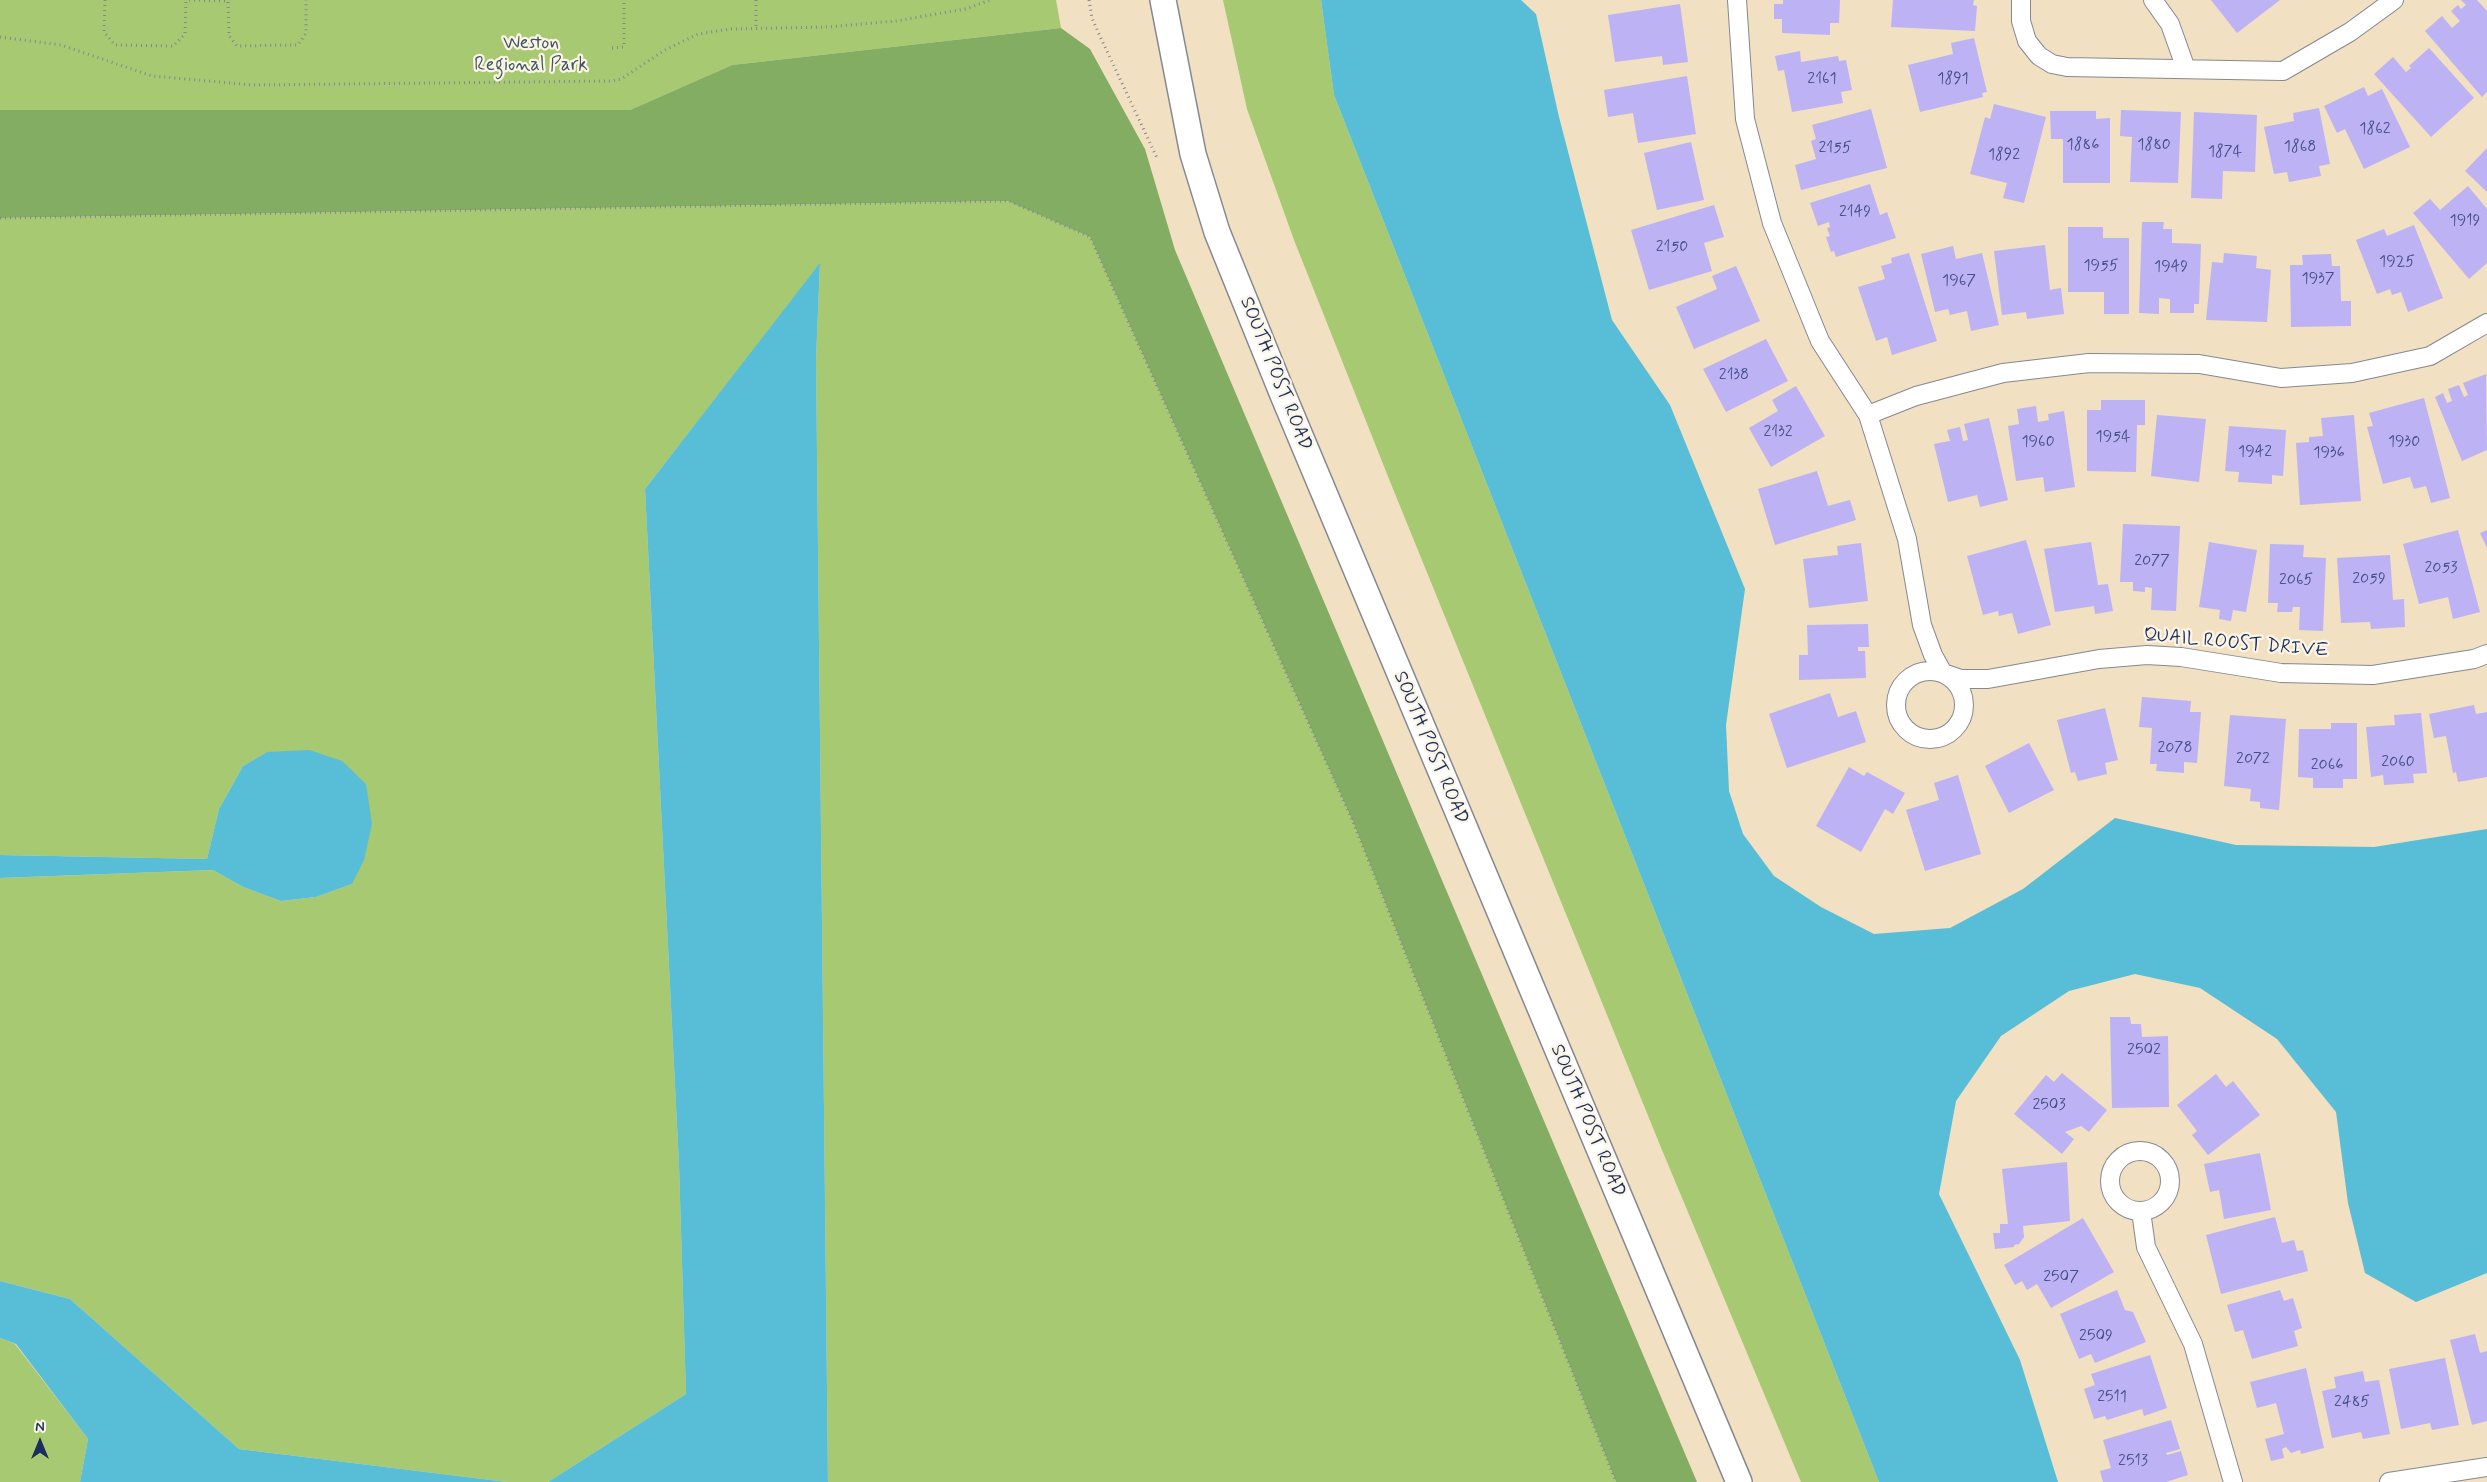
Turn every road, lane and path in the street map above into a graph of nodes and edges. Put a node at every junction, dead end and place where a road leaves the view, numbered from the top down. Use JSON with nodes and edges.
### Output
{"nodes":[{"id":1,"x":104,"y":0,"type":"edge"},
{"id":2,"x":187,"y":0,"type":"edge"},
{"id":3,"x":204,"y":0,"type":"edge"},
{"id":4,"x":306,"y":0,"type":"edge"},
{"id":5,"x":624,"y":0,"type":"edge"},
{"id":6,"x":756,"y":0,"type":"edge"},
{"id":7,"x":991,"y":0,"type":"edge"},
{"id":8,"x":1090,"y":0,"type":"edge"},
{"id":9,"x":1163,"y":0,"type":"edge"},
{"id":10,"x":1737,"y":0,"type":"edge"},
{"id":11,"x":2021,"y":0,"type":"edge"},
{"id":12,"x":2153,"y":0,"type":"edge"},
{"id":13,"x":2394,"y":0,"type":"edge"},
{"id":14,"x":756,"y":28,"type":"junction"},
{"id":15,"x":0,"y":36,"type":"edge"},
{"id":16,"x":612,"y":48,"type":"dead end"},
{"id":17,"x":2186,"y":69,"type":"junction"},
{"id":18,"x":1158,"y":160,"type":"dead end"},
{"id":19,"x":0,"y":218,"type":"edge"},
{"id":20,"x":2487,"y":323,"type":"edge"},
{"id":21,"x":1868,"y":415,"type":"junction"},
{"id":22,"x":2487,"y":654,"type":"edge"},
{"id":23,"x":2141,"y":1211,"type":"dead end"},
{"id":24,"x":2487,"y":1466,"type":"edge"},
{"id":25,"x":1616,"y":1482,"type":"edge"},
{"id":26,"x":1739,"y":1482,"type":"edge"},
{"id":27,"x":2233,"y":1482,"type":"edge"},
{"id":28,"x":2389,"y":1482,"type":"edge"}],
"edges":[{"from":1,"to":2,"type":"path"},
{"from":2,"to":3,"type":"path"},
{"from":3,"to":4,"type":"path"},
{"from":5,"to":16,"type":"path"},
{"from":6,"to":14,"type":"path"},
{"from":7,"to":14,"type":"path"},
{"from":8,"to":18,"type":"path"},
{"from":9,"to":26,"type":"street","name":"SOUTH POST ROAD"},
{"from":10,"to":21,"type":"street","name":"QUAIL ROOST DRIVE"},
{"from":11,"to":17,"type":"street"},
{"from":12,"to":17,"type":"street"},
{"from":13,"to":17,"type":"street"},
{"from":14,"to":15,"type":"path"},
{"from":19,"to":25,"type":"path"},
{"from":20,"to":21,"type":"street"},
{"from":21,"to":22,"type":"street","name":"QUAIL ROOST DRIVE"},
{"from":23,"to":27,"type":"street"},
{"from":24,"to":28,"type":"street"}]}
